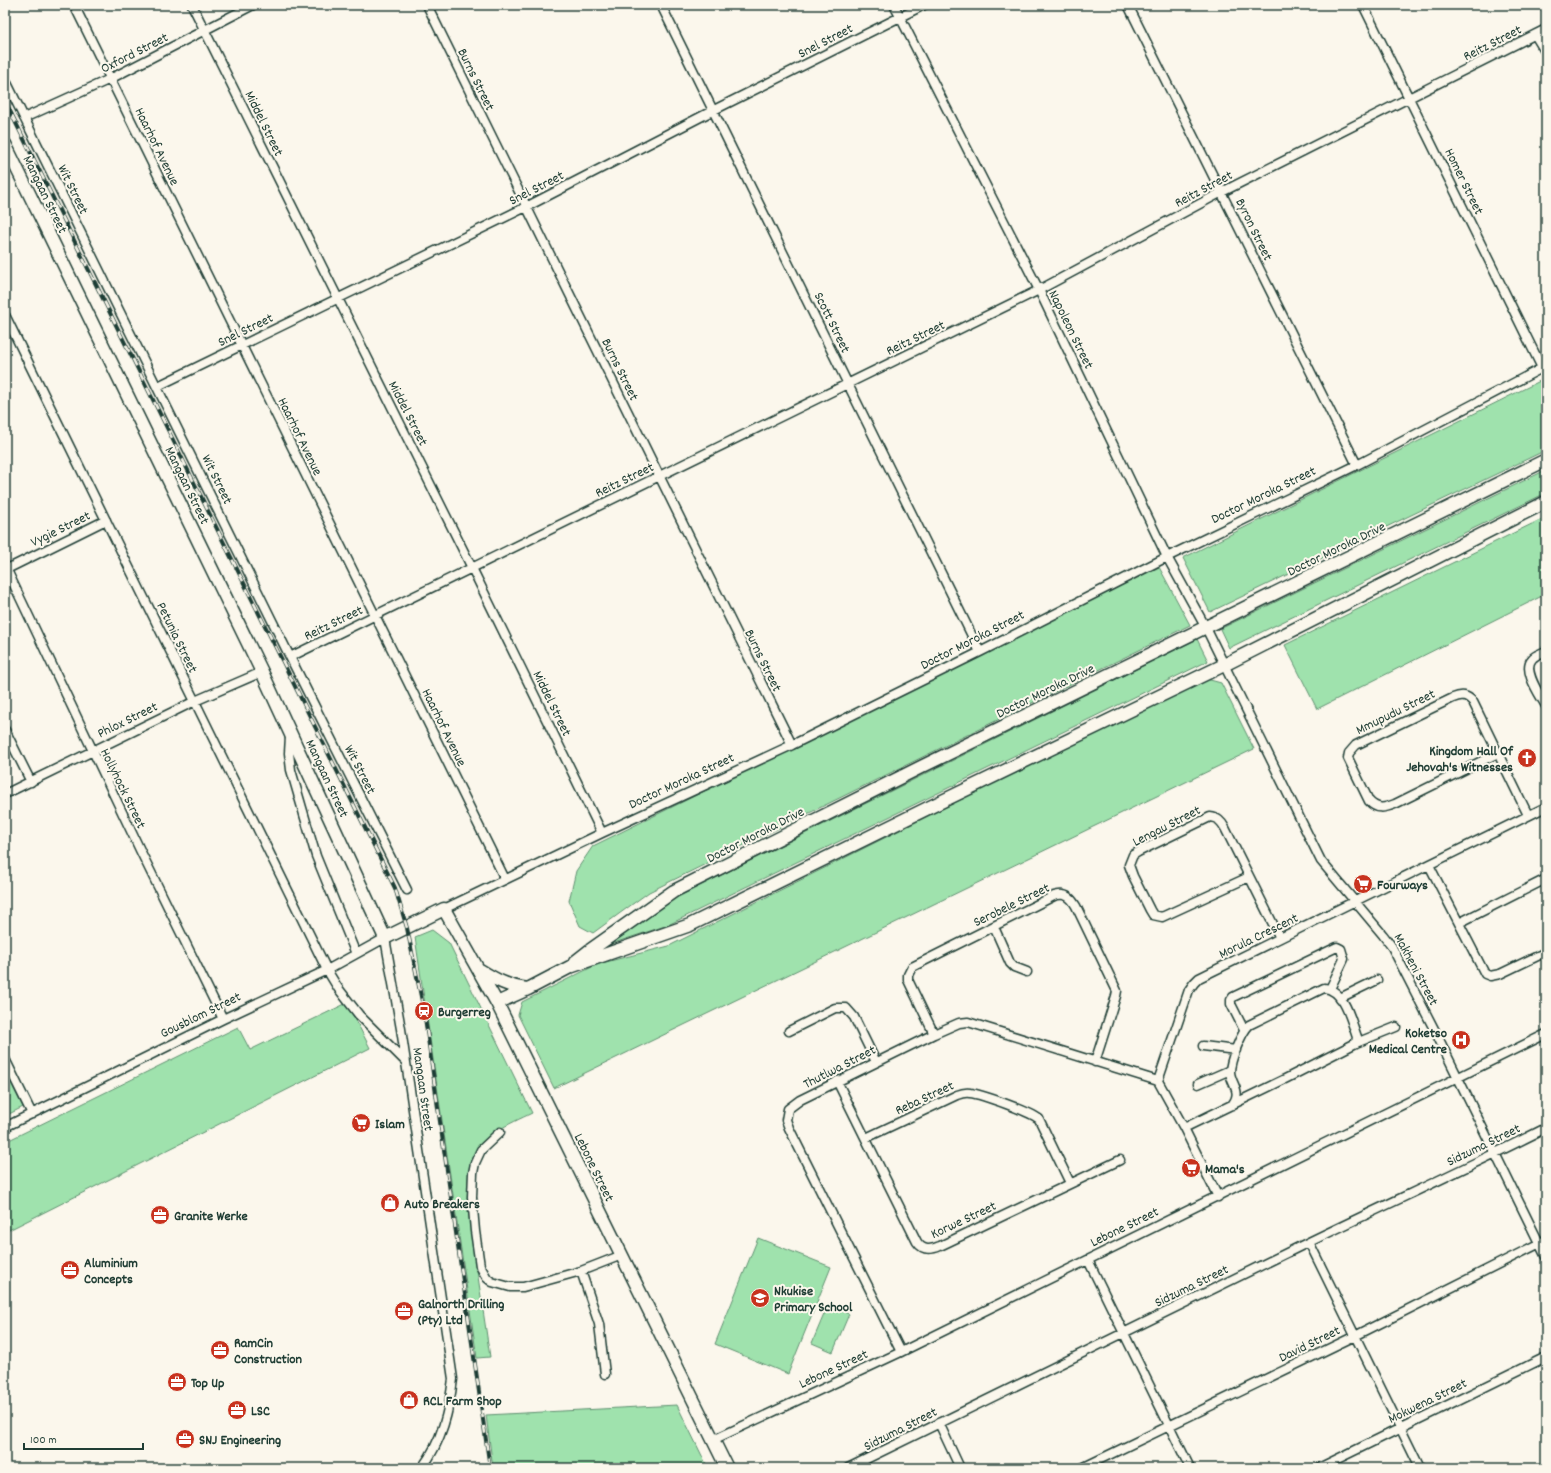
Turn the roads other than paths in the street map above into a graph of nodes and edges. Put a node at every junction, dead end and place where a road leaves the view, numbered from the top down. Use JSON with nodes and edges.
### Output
{"nodes":[{"id":1,"x":74,"y":5,"type":"edge"},
{"id":2,"x":192,"y":5,"type":"edge"},
{"id":3,"x":253,"y":5,"type":"edge"},
{"id":4,"x":427,"y":5,"type":"edge"},
{"id":5,"x":661,"y":5,"type":"edge"},
{"id":6,"x":894,"y":5,"type":"edge"},
{"id":7,"x":924,"y":5,"type":"edge"},
{"id":8,"x":1128,"y":5,"type":"edge"},
{"id":9,"x":1363,"y":5,"type":"edge"},
{"id":10,"x":901,"y":16,"type":"junction"},
{"id":11,"x":1546,"y":29,"type":"edge"},
{"id":12,"x":204,"y":30,"type":"junction"},
{"id":13,"x":1535,"y":35,"type":"junction"},
{"id":14,"x":1546,"y":53,"type":"edge"},
{"id":15,"x":110,"y":79,"type":"junction"},
{"id":16,"x":5,"y":80,"type":"edge"},
{"id":17,"x":1410,"y":98,"type":"junction"},
{"id":18,"x":714,"y":110,"type":"junction"},
{"id":19,"x":24,"y":118,"type":"junction"},
{"id":20,"x":5,"y":144,"type":"edge"},
{"id":21,"x":1222,"y":192,"type":"junction"},
{"id":22,"x":526,"y":207,"type":"junction"},
{"id":23,"x":1039,"y":290,"type":"junction"},
{"id":24,"x":337,"y":299,"type":"junction"},
{"id":25,"x":5,"y":315,"type":"edge"},
{"id":26,"x":242,"y":346,"type":"junction"},
{"id":27,"x":1544,"y":367,"type":"edge"},
{"id":28,"x":848,"y":384,"type":"junction"},
{"id":29,"x":158,"y":386,"type":"junction"},
{"id":30,"x":1546,"y":460,"type":"edge"},
{"id":31,"x":1358,"y":465,"type":"junction"},
{"id":32,"x":659,"y":476,"type":"junction"},
{"id":33,"x":1546,"y":502,"type":"edge"},
{"id":34,"x":106,"y":520,"type":"junction"},
{"id":35,"x":1167,"y":557,"type":"junction"},
{"id":36,"x":472,"y":568,"type":"junction"},
{"id":37,"x":6,"y":569,"type":"edge"},
{"id":38,"x":375,"y":616,"type":"junction"},
{"id":39,"x":1206,"y":628,"type":"junction"},
{"id":40,"x":1546,"y":651,"type":"edge"},
{"id":41,"x":980,"y":652,"type":"junction"},
{"id":42,"x":290,"y":657,"type":"junction"},
{"id":43,"x":1224,"y":665,"type":"junction"},
{"id":44,"x":262,"y":672,"type":"junction"},
{"id":45,"x":195,"y":701,"type":"junction"},
{"id":46,"x":1546,"y":706,"type":"edge"},
{"id":47,"x":5,"y":730,"type":"edge"},
{"id":48,"x":290,"y":733,"type":"junction"},
{"id":49,"x":792,"y":745,"type":"junction"},
{"id":50,"x":92,"y":751,"type":"junction"},
{"id":51,"x":1498,"y":753,"type":"junction"},
{"id":52,"x":31,"y":782,"type":"junction"},
{"id":53,"x":5,"y":794,"type":"edge"},
{"id":54,"x":1546,"y":807,"type":"edge"},
{"id":55,"x":1528,"y":815,"type":"junction"},
{"id":56,"x":602,"y":833,"type":"junction"},
{"id":57,"x":1429,"y":865,"type":"junction"},
{"id":58,"x":1249,"y":877,"type":"junction"},
{"id":59,"x":506,"y":879,"type":"junction"},
{"id":60,"x":1546,"y":879,"type":"edge"},
{"id":61,"x":407,"y":890,"type":"dead end"},
{"id":62,"x":1355,"y":902,"type":"junction"},
{"id":63,"x":444,"y":909,"type":"junction"},
{"id":64,"x":1459,"y":923,"type":"junction"},
{"id":65,"x":994,"y":927,"type":"junction"},
{"id":66,"x":407,"y":928,"type":"joint"},
{"id":67,"x":385,"y":938,"type":"junction"},
{"id":68,"x":1280,"y":938,"type":"junction"},
{"id":69,"x":1546,"y":952,"type":"edge"},
{"id":70,"x":356,"y":954,"type":"junction"},
{"id":71,"x":570,"y":967,"type":"junction"},
{"id":72,"x":478,"y":969,"type":"junction"},
{"id":73,"x":327,"y":970,"type":"junction"},
{"id":74,"x":1028,"y":972,"type":"dead end"},
{"id":75,"x":1377,"y":980,"type":"dead end"},
{"id":76,"x":1330,"y":988,"type":"junction"},
{"id":77,"x":528,"y":989,"type":"junction"},
{"id":78,"x":1340,"y":998,"type":"junction"},
{"id":79,"x":497,"y":1003,"type":"junction"},
{"id":80,"x":223,"y":1019,"type":"junction"},
{"id":81,"x":1396,"y":1027,"type":"dead end"},
{"id":82,"x":1244,"y":1030,"type":"junction"},
{"id":83,"x":789,"y":1031,"type":"dead end"},
{"id":84,"x":934,"y":1034,"type":"junction"},
{"id":85,"x":1546,"y":1034,"type":"edge"},
{"id":86,"x":1356,"y":1043,"type":"junction"},
{"id":87,"x":1203,"y":1046,"type":"dead end"},
{"id":88,"x":1236,"y":1050,"type":"junction"},
{"id":89,"x":5,"y":1059,"type":"edge"},
{"id":90,"x":405,"y":1061,"type":"junction"},
{"id":91,"x":876,"y":1062,"type":"junction"},
{"id":92,"x":1096,"y":1062,"type":"junction"},
{"id":93,"x":1230,"y":1070,"type":"junction"},
{"id":94,"x":1458,"y":1078,"type":"junction"},
{"id":95,"x":837,"y":1081,"type":"junction"},
{"id":96,"x":1158,"y":1081,"type":"junction"},
{"id":97,"x":1198,"y":1084,"type":"dead end"},
{"id":98,"x":1232,"y":1105,"type":"junction"},
{"id":99,"x":32,"y":1114,"type":"junction"},
{"id":100,"x":5,"y":1127,"type":"edge"},
{"id":101,"x":1184,"y":1128,"type":"junction"},
{"id":102,"x":1546,"y":1128,"type":"edge"},
{"id":103,"x":500,"y":1132,"type":"dead end"},
{"id":104,"x":866,"y":1138,"type":"junction"},
{"id":105,"x":1495,"y":1154,"type":"junction"},
{"id":106,"x":1120,"y":1160,"type":"dead end"},
{"id":107,"x":1070,"y":1183,"type":"junction"},
{"id":108,"x":1218,"y":1197,"type":"junction"},
{"id":109,"x":1543,"y":1241,"type":"edge"},
{"id":110,"x":1309,"y":1242,"type":"junction"},
{"id":111,"x":622,"y":1255,"type":"junction"},
{"id":112,"x":1546,"y":1257,"type":"edge"},
{"id":113,"x":1088,"y":1260,"type":"junction"},
{"id":114,"x":581,"y":1271,"type":"junction"},
{"id":115,"x":1124,"y":1332,"type":"junction"},
{"id":116,"x":1355,"y":1336,"type":"junction"},
{"id":117,"x":901,"y":1352,"type":"junction"},
{"id":118,"x":1546,"y":1356,"type":"edge"},
{"id":119,"x":605,"y":1374,"type":"dead end"},
{"id":120,"x":938,"y":1423,"type":"junction"},
{"id":121,"x":1170,"y":1426,"type":"junction"},
{"id":122,"x":1401,"y":1427,"type":"junction"},
{"id":123,"x":713,"y":1440,"type":"junction"},
{"id":124,"x":422,"y":1468,"type":"edge"},
{"id":125,"x":727,"y":1468,"type":"edge"},
{"id":126,"x":848,"y":1468,"type":"edge"},
{"id":127,"x":960,"y":1468,"type":"edge"},
{"id":128,"x":1082,"y":1468,"type":"edge"},
{"id":129,"x":1190,"y":1468,"type":"edge"},
{"id":130,"x":1319,"y":1468,"type":"edge"},
{"id":131,"x":1420,"y":1468,"type":"edge"}],
"edges":[{"from":1,"to":15,"type":"street","name":"Haarhof Avenue"},
{"from":2,"to":12,"type":"street","name":"Middel Street"},
{"from":3,"to":12,"type":"street","name":"Oxford Street"},
{"from":4,"to":22,"type":"street","name":"Burns Street"},
{"from":5,"to":18,"type":"street","name":"Scott Street"},
{"from":6,"to":10,"type":"street","name":"Napoleon Street"},
{"from":7,"to":10,"type":"street","name":"Snel Street"},
{"from":8,"to":21,"type":"street","name":"Byron Street"},
{"from":9,"to":17,"type":"street","name":"Homer Street"},
{"from":10,"to":18,"type":"street","name":"Snel Street"},
{"from":10,"to":23,"type":"street","name":"Napoleon Street"},
{"from":11,"to":13,"type":"street","name":"Reitz Street"},
{"from":12,"to":15,"type":"street","name":"Oxford Street"},
{"from":12,"to":24,"type":"street","name":"Middel Street"},
{"from":13,"to":14,"type":"street"},
{"from":13,"to":17,"type":"street","name":"Reitz Street"},
{"from":15,"to":19,"type":"street","name":"Oxford Street"},
{"from":15,"to":26,"type":"street","name":"Haarhof Avenue"},
{"from":16,"to":19,"type":"street","name":"Wit Street"},
{"from":17,"to":21,"type":"street","name":"Reitz Street"},
{"from":17,"to":27,"type":"street","name":"Homer Street"},
{"from":18,"to":22,"type":"street","name":"Snel Street"},
{"from":18,"to":28,"type":"street","name":"Scott Street"},
{"from":19,"to":29,"type":"street","name":"Wit Street"},
{"from":20,"to":44,"type":"street","name":"Mangaan Street"},
{"from":21,"to":23,"type":"street","name":"Reitz Street"},
{"from":21,"to":31,"type":"street","name":"Byron Street"},
{"from":22,"to":24,"type":"street","name":"Snel Street"},
{"from":22,"to":32,"type":"street","name":"Burns Street"},
{"from":23,"to":28,"type":"street","name":"Reitz Street"},
{"from":23,"to":35,"type":"street","name":"Napoleon Street"},
{"from":24,"to":26,"type":"street","name":"Snel Street"},
{"from":24,"to":36,"type":"street","name":"Middel Street"},
{"from":25,"to":34,"type":"street","name":"Petunia Street"},
{"from":26,"to":29,"type":"street","name":"Snel Street"},
{"from":26,"to":38,"type":"street","name":"Haarhof Avenue"},
{"from":27,"to":31,"type":"street","name":"Doctor Moroka Street"},
{"from":28,"to":32,"type":"street","name":"Reitz Street"},
{"from":28,"to":41,"type":"street","name":"Scott Street"},
{"from":29,"to":42,"type":"street","name":"Wit Street"},
{"from":30,"to":39,"type":"street","name":"Doctor Moroka Drive"},
{"from":31,"to":35,"type":"street","name":"Doctor Moroka Street"},
{"from":32,"to":36,"type":"street","name":"Reitz Street"},
{"from":32,"to":49,"type":"street","name":"Burns Street"},
{"from":33,"to":43,"type":"street","name":"Doctor Moroka Drive"},
{"from":34,"to":37,"type":"street","name":"Vygie Street"},
{"from":34,"to":45,"type":"street","name":"Petunia Street"},
{"from":35,"to":39,"type":"street","name":"Napoleon Street"},
{"from":35,"to":41,"type":"street","name":"Doctor Moroka Street"},
{"from":36,"to":38,"type":"street","name":"Reitz Street"},
{"from":36,"to":56,"type":"street","name":"Middel Street"},
{"from":37,"to":50,"type":"street","name":"Hollyhock Street"},
{"from":38,"to":42,"type":"street","name":"Reitz Street"},
{"from":38,"to":59,"type":"street","name":"Haarhof Avenue"},
{"from":39,"to":43,"type":"street","name":"Napoleon Street"},
{"from":39,"to":71,"type":"street","name":"Doctor Moroka Drive"},
{"from":40,"to":46,"type":"street"},
{"from":41,"to":49,"type":"street","name":"Doctor Moroka Street"},
{"from":42,"to":61,"type":"street","name":"Wit Street"},
{"from":43,"to":62,"type":"street","name":"Makheni Street"},
{"from":43,"to":71,"type":"street","name":"Doctor Moroka Drive"},
{"from":44,"to":45,"type":"street","name":"Phlox Street"},
{"from":44,"to":48,"type":"street","name":"Mangaan Street"},
{"from":45,"to":50,"type":"street","name":"Phlox Street"},
{"from":45,"to":73,"type":"street","name":"Petunia Street"},
{"from":47,"to":52,"type":"street"},
{"from":48,"to":67,"type":"street","name":"Mangaan Street"},
{"from":48,"to":70,"type":"street"},
{"from":49,"to":56,"type":"street","name":"Doctor Moroka Street"},
{"from":50,"to":52,"type":"street","name":"Phlox Street"},
{"from":50,"to":80,"type":"street","name":"Hollyhock Street"},
{"from":51,"to":51,"type":"street","name":"Mmupudu Street"},
{"from":51,"to":55,"type":"street","name":"Mmupudu Street"},
{"from":52,"to":53,"type":"street","name":"Phlox Street"},
{"from":54,"to":55,"type":"street","name":"Morula Crescent"},
{"from":55,"to":57,"type":"street","name":"Morula Crescent"},
{"from":56,"to":59,"type":"street","name":"Doctor Moroka Street"},
{"from":57,"to":62,"type":"street","name":"Morula Crescent"},
{"from":57,"to":64,"type":"street"},
{"from":58,"to":58,"type":"street","name":"Lengau Street"},
{"from":58,"to":68,"type":"street","name":"Lengau Street"},
{"from":59,"to":63,"type":"street","name":"Doctor Moroka Street"},
{"from":60,"to":64,"type":"street"},
{"from":62,"to":68,"type":"street","name":"Morula Crescent"},
{"from":62,"to":94,"type":"street","name":"Makheni Street"},
{"from":63,"to":66,"type":"street","name":"Doctor Moroka Street"},
{"from":63,"to":72,"type":"street","name":"Lebone Street"},
{"from":64,"to":69,"type":"street"},
{"from":65,"to":74,"type":"street"},
{"from":65,"to":84,"type":"street","name":"Serobele Street"},
{"from":65,"to":92,"type":"street","name":"Serobele Street"},
{"from":66,"to":67,"type":"street","name":"Gousblom Street"},
{"from":67,"to":70,"type":"street","name":"Gousblom Street"},
{"from":67,"to":90,"type":"street","name":"Mangaan Street"},
{"from":68,"to":96,"type":"street","name":"Morula Crescent"},
{"from":70,"to":73,"type":"street","name":"Gousblom Street"},
{"from":71,"to":77,"type":"street","name":"Doctor Moroka Drive"},
{"from":72,"to":77,"type":"street"},
{"from":72,"to":79,"type":"street","name":"Lebone Street"},
{"from":73,"to":80,"type":"street","name":"Gousblom Street"},
{"from":73,"to":90,"type":"street","name":"Petunia Street"},
{"from":75,"to":78,"type":"street"},
{"from":76,"to":78,"type":"street"},
{"from":76,"to":82,"type":"street"},
{"from":76,"to":82,"type":"street"},
{"from":77,"to":79,"type":"street","name":"Doctor Moroka Drive"},
{"from":78,"to":86,"type":"street"},
{"from":79,"to":111,"type":"street","name":"Lebone Street"},
{"from":80,"to":99,"type":"street","name":"Gousblom Street"},
{"from":81,"to":86,"type":"street"},
{"from":82,"to":88,"type":"street"},
{"from":83,"to":91,"type":"street"},
{"from":84,"to":91,"type":"street","name":"Thutlwa Street"},
{"from":84,"to":92,"type":"street","name":"Thutlwa Street"},
{"from":85,"to":94,"type":"street","name":"Lebone Street"},
{"from":86,"to":98,"type":"street"},
{"from":87,"to":88,"type":"street"},
{"from":88,"to":93,"type":"street"},
{"from":89,"to":99,"type":"street"},
{"from":90,"to":124,"type":"street","name":"Mangaan Street"},
{"from":91,"to":95,"type":"street","name":"Thutlwa Street"},
{"from":92,"to":96,"type":"street","name":"Thutlwa Street"},
{"from":93,"to":97,"type":"street"},
{"from":93,"to":98,"type":"street"},
{"from":94,"to":105,"type":"street","name":"Makheni Street"},
{"from":94,"to":108,"type":"street","name":"Lebone Street"},
{"from":95,"to":104,"type":"street","name":"Korwe Street"},
{"from":95,"to":117,"type":"street","name":"Thutlwa Street"},
{"from":96,"to":101,"type":"street"},
{"from":98,"to":101,"type":"street"},
{"from":99,"to":100,"type":"street","name":"Gousblom Street"},
{"from":101,"to":108,"type":"street"},
{"from":102,"to":105,"type":"street","name":"Sidzuma Street"},
{"from":103,"to":114,"type":"street"},
{"from":104,"to":107,"type":"street","name":"Reba Street"},
{"from":104,"to":107,"type":"street","name":"Korwe Street"},
{"from":105,"to":109,"type":"street","name":"Makheni Street"},
{"from":105,"to":110,"type":"street","name":"Sidzuma Street"},
{"from":106,"to":107,"type":"street","name":"Korwe Street"},
{"from":108,"to":113,"type":"street","name":"Lebone Street"},
{"from":109,"to":112,"type":"street","name":"Makheni Street"},
{"from":109,"to":116,"type":"street","name":"David Street"},
{"from":110,"to":115,"type":"street","name":"Sidzuma Street"},
{"from":110,"to":116,"type":"street"},
{"from":111,"to":114,"type":"street"},
{"from":111,"to":123,"type":"street","name":"Lebone Street"},
{"from":113,"to":115,"type":"street"},
{"from":113,"to":117,"type":"street","name":"Lebone Street"},
{"from":114,"to":119,"type":"street"},
{"from":115,"to":120,"type":"street","name":"Sidzuma Street"},
{"from":115,"to":121,"type":"street"},
{"from":116,"to":121,"type":"street","name":"David Street"},
{"from":116,"to":122,"type":"street"},
{"from":117,"to":123,"type":"street","name":"Lebone Street"},
{"from":118,"to":122,"type":"street","name":"Mokwena Street"},
{"from":120,"to":126,"type":"street","name":"Sidzuma Street"},
{"from":120,"to":127,"type":"street"},
{"from":121,"to":128,"type":"street","name":"David Street"},
{"from":121,"to":129,"type":"street"},
{"from":122,"to":130,"type":"street","name":"Mokwena Street"},
{"from":122,"to":131,"type":"street"},
{"from":123,"to":125,"type":"street","name":"Lebone Street"}]}
